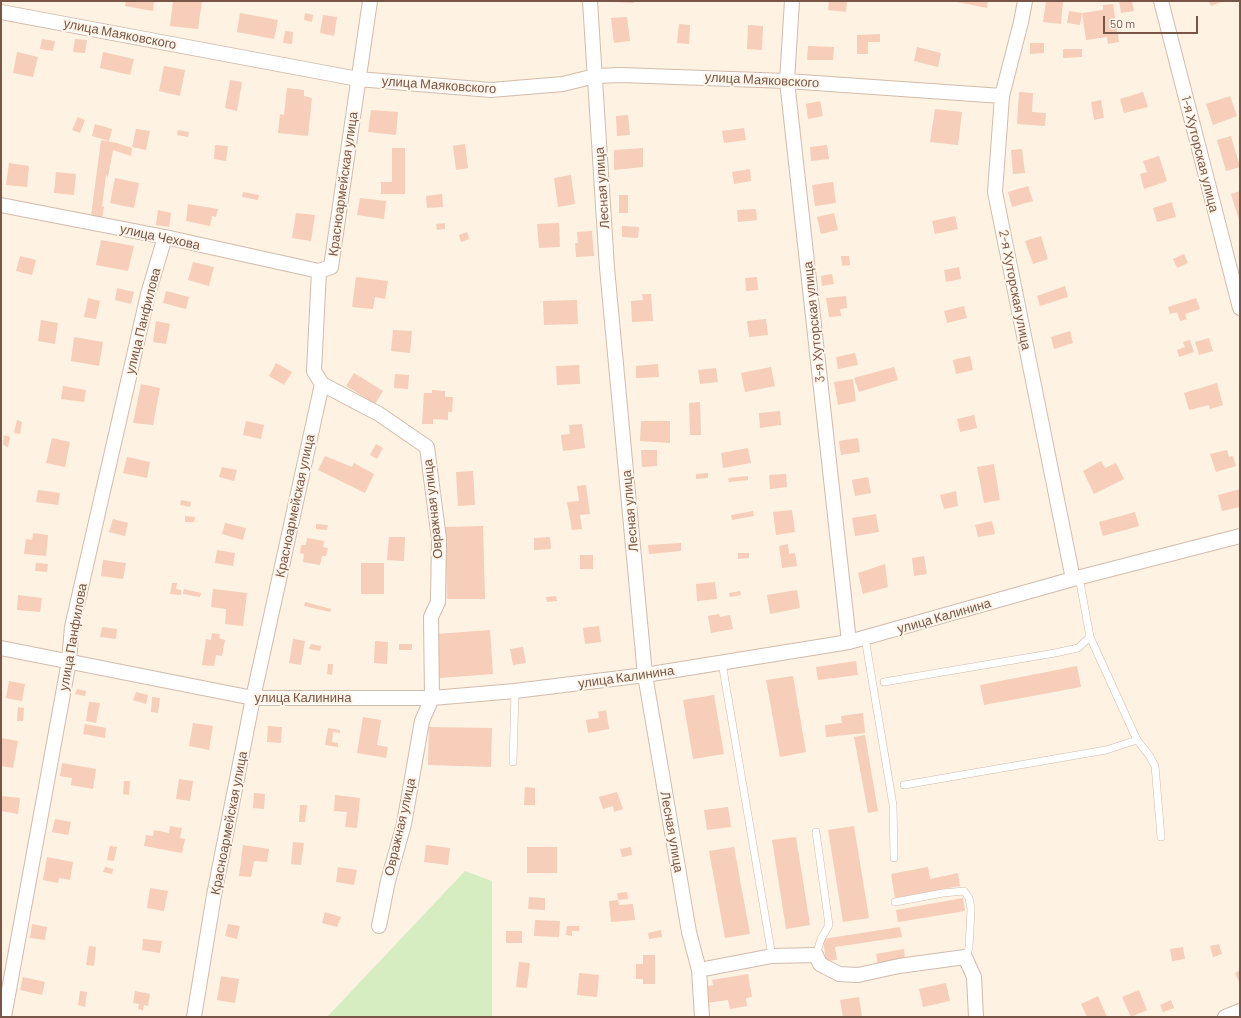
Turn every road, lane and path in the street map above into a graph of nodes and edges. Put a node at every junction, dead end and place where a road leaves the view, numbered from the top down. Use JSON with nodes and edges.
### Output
{"nodes":[{"id":1,"x":370,"y":1,"type":"edge"},
{"id":2,"x":590,"y":1,"type":"edge"},
{"id":3,"x":792,"y":1,"type":"edge"},
{"id":4,"x":1025,"y":1,"type":"edge"},
{"id":5,"x":1161,"y":1,"type":"edge"},
{"id":6,"x":1,"y":12,"type":"edge"},
{"id":7,"x":595,"y":76,"type":"junction"},
{"id":8,"x":358,"y":79,"type":"junction"},
{"id":9,"x":787,"y":80,"type":"junction"},
{"id":10,"x":1002,"y":96,"type":"junction"},
{"id":11,"x":1,"y":205,"type":"edge"},
{"id":12,"x":165,"y":237,"type":"junction"},
{"id":13,"x":319,"y":272,"type":"junction"},
{"id":14,"x":1240,"y":308,"type":"edge"},
{"id":15,"x":322,"y":384,"type":"junction"},
{"id":16,"x":1240,"y":536,"type":"edge"},
{"id":17,"x":1076,"y":578,"type":"junction"},
{"id":18,"x":1090,"y":637,"type":"junction"},
{"id":19,"x":865,"y":638,"type":"junction"},
{"id":20,"x":849,"y":642,"type":"junction"},
{"id":21,"x":1,"y":648,"type":"edge"},
{"id":22,"x":69,"y":661,"type":"junction"},
{"id":23,"x":722,"y":663,"type":"junction"},
{"id":24,"x":645,"y":675,"type":"junction"},
{"id":25,"x":884,"y":682,"type":"dead end"},
{"id":26,"x":515,"y":691,"type":"junction"},
{"id":27,"x":253,"y":698,"type":"junction"},
{"id":28,"x":432,"y":698,"type":"junction"},
{"id":29,"x":1137,"y":740,"type":"junction"},
{"id":30,"x":514,"y":762,"type":"dead end"},
{"id":31,"x":904,"y":785,"type":"dead end"},
{"id":32,"x":816,"y":832,"type":"dead end"},
{"id":33,"x":1161,"y":838,"type":"dead end"},
{"id":34,"x":894,"y":858,"type":"dead end"},
{"id":35,"x":895,"y":902,"type":"dead end"},
{"id":36,"x":379,"y":926,"type":"dead end"},
{"id":37,"x":816,"y":955,"type":"junction"},
{"id":38,"x":772,"y":956,"type":"junction"},
{"id":39,"x":965,"y":957,"type":"junction"},
{"id":40,"x":699,"y":970,"type":"junction"},
{"id":41,"x":1240,"y":1011,"type":"edge"},
{"id":42,"x":4,"y":1017,"type":"edge"},
{"id":43,"x":194,"y":1017,"type":"edge"},
{"id":44,"x":702,"y":1017,"type":"edge"},
{"id":45,"x":976,"y":1017,"type":"edge"},
{"id":46,"x":1225,"y":1017,"type":"edge"}],
"edges":[{"from":1,"to":8,"type":"street","name":"Красноармейская улица"},
{"from":2,"to":7,"type":"street","name":"Лесная улица"},
{"from":3,"to":9,"type":"street","name":"3-я Хуторская улица"},
{"from":4,"to":10,"type":"street","name":"2-я Хуторская улица"},
{"from":5,"to":14,"type":"street","name":"1-я Хуторская улица"},
{"from":6,"to":8,"type":"street","name":"улица Маяковского"},
{"from":7,"to":8,"type":"street","name":"улица Маяковского"},
{"from":7,"to":9,"type":"street","name":"улица Маяковского"},
{"from":7,"to":24,"type":"street","name":"Лесная улица"},
{"from":8,"to":13,"type":"street","name":"Красноармейская улица"},
{"from":9,"to":10,"type":"street","name":"улица Маяковского"},
{"from":9,"to":20,"type":"street","name":"3-я Хуторская улица"},
{"from":10,"to":17,"type":"street","name":"2-я Хуторская улица"},
{"from":11,"to":12,"type":"street","name":"улица Чехова"},
{"from":12,"to":13,"type":"street","name":"улица Чехова"},
{"from":12,"to":22,"type":"street","name":"улица Панфилова"},
{"from":13,"to":15,"type":"street","name":"Красноармейская улица"},
{"from":15,"to":27,"type":"street","name":"Красноармейская улица"},
{"from":15,"to":28,"type":"street","name":"Овражная улица"},
{"from":16,"to":17,"type":"street","name":"улица Калинина"},
{"from":17,"to":18,"type":"lane"},
{"from":17,"to":19,"type":"street","name":"улица Калинина"},
{"from":18,"to":25,"type":"lane"},
{"from":18,"to":29,"type":"lane"},
{"from":19,"to":20,"type":"street","name":"улица Калинина"},
{"from":19,"to":34,"type":"lane"},
{"from":20,"to":23,"type":"street","name":"улица Калинина"},
{"from":21,"to":22,"type":"street","name":"улица Калинина"},
{"from":22,"to":27,"type":"street","name":"улица Калинина"},
{"from":22,"to":42,"type":"street","name":"улица Панфилова"},
{"from":23,"to":24,"type":"street","name":"улица Калинина"},
{"from":23,"to":38,"type":"lane"},
{"from":24,"to":26,"type":"street","name":"улица Калинина"},
{"from":24,"to":40,"type":"street","name":"Лесная улица"},
{"from":26,"to":28,"type":"street","name":"улица Калинина"},
{"from":26,"to":30,"type":"lane"},
{"from":27,"to":28,"type":"street","name":"улица Калинина"},
{"from":27,"to":43,"type":"street","name":"Красноармейская улица"},
{"from":28,"to":36,"type":"street","name":"Овражная улица"},
{"from":29,"to":31,"type":"lane"},
{"from":29,"to":33,"type":"lane"},
{"from":32,"to":37,"type":"lane"},
{"from":35,"to":39,"type":"lane"},
{"from":37,"to":38,"type":"street"},
{"from":37,"to":39,"type":"street"},
{"from":38,"to":40,"type":"street"},
{"from":39,"to":45,"type":"street"},
{"from":40,"to":44,"type":"street","name":"Лесная улица"},
{"from":41,"to":46,"type":"street"}]}
